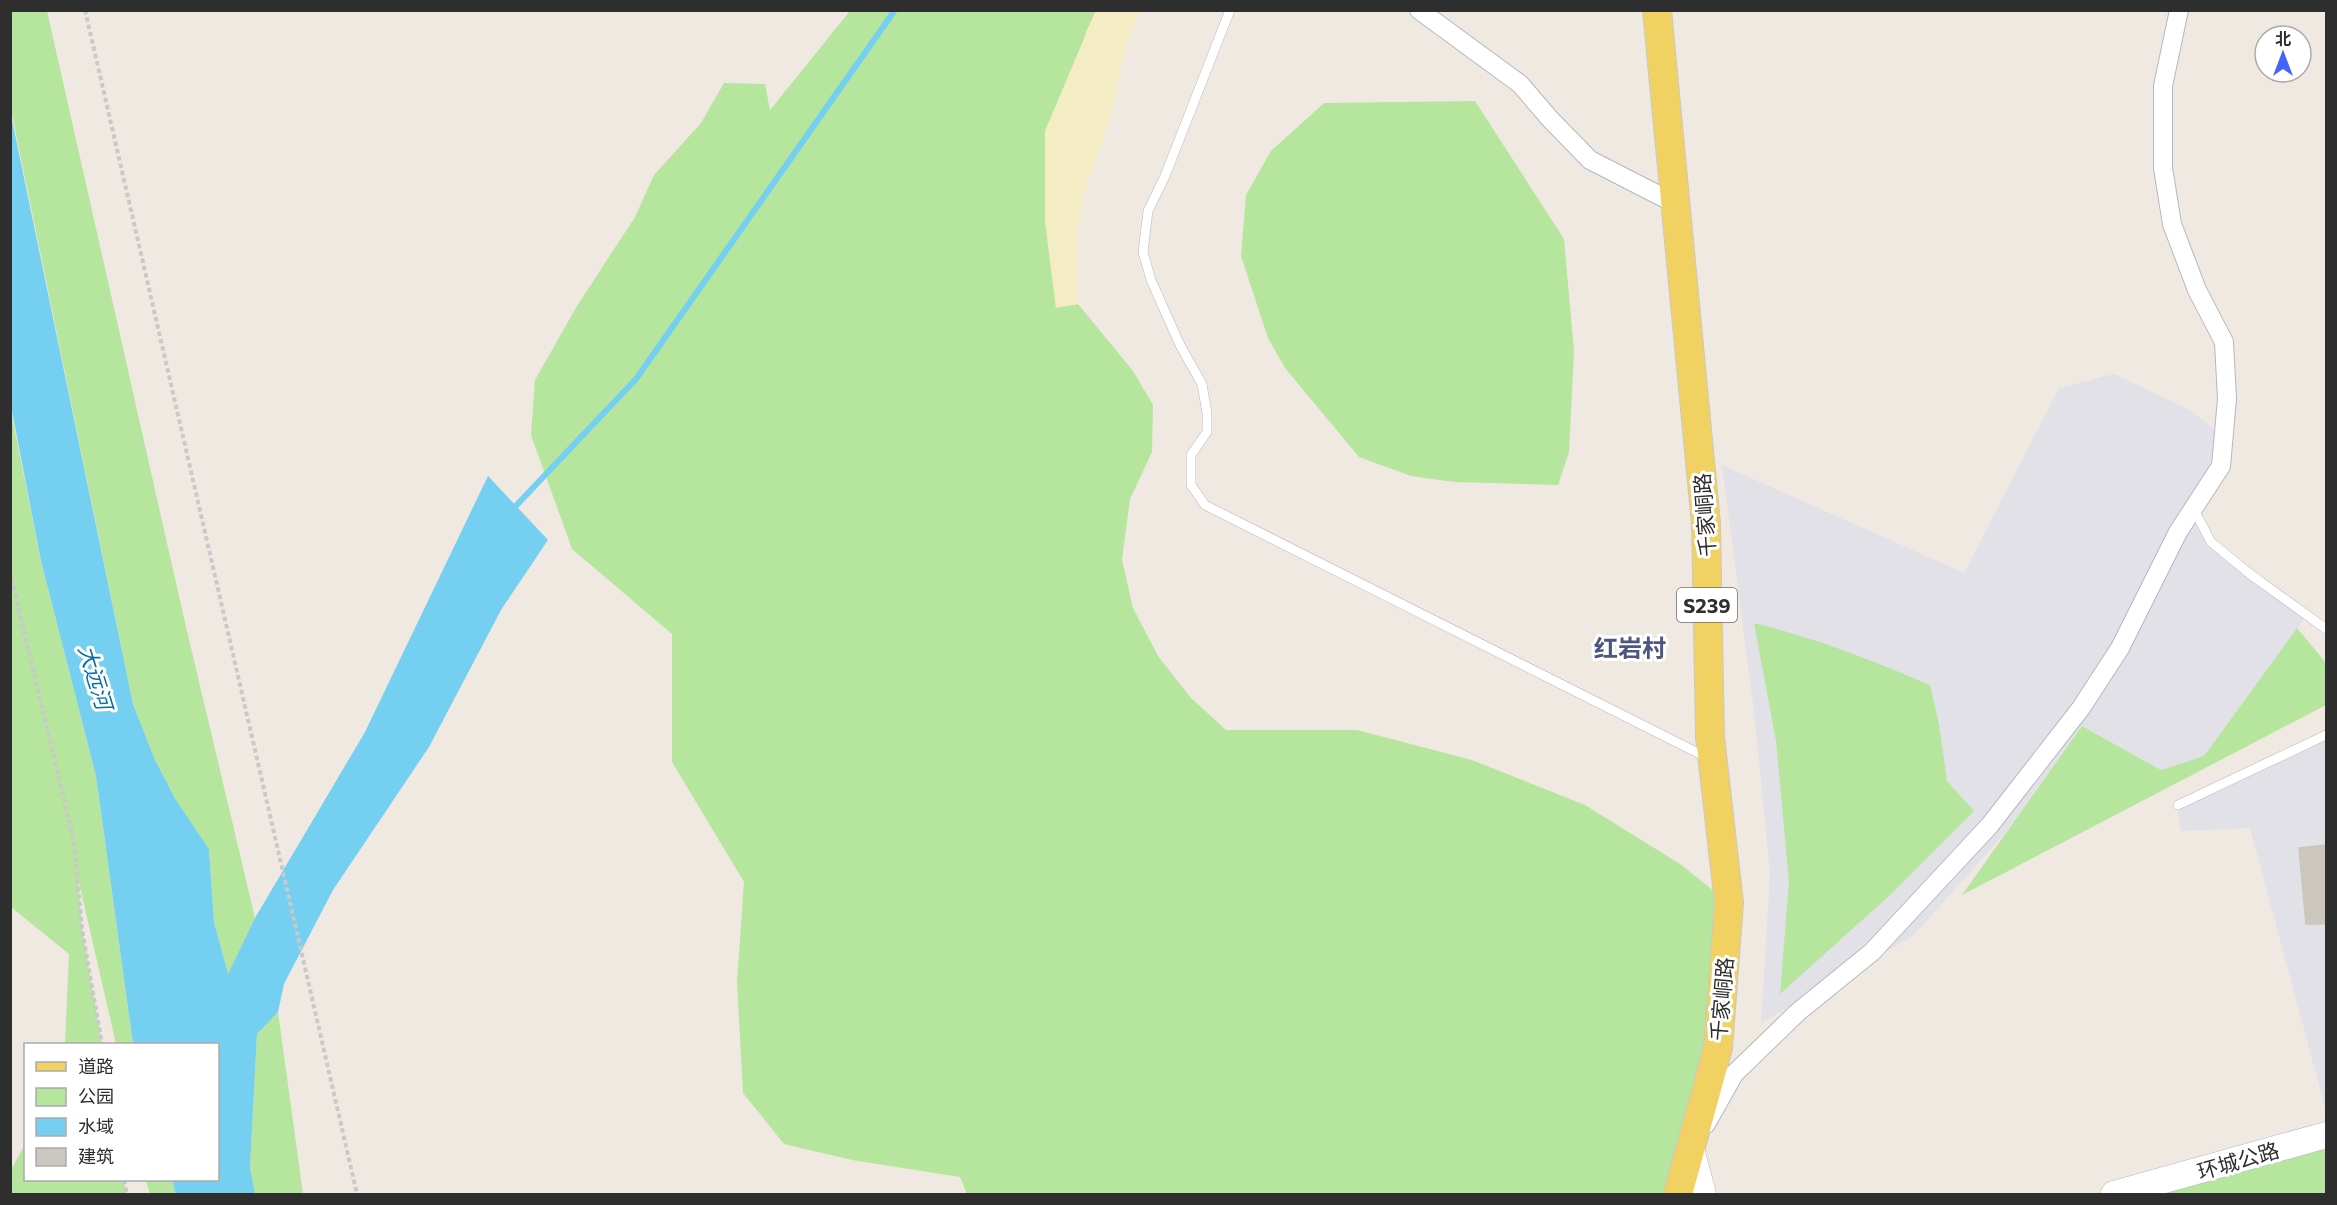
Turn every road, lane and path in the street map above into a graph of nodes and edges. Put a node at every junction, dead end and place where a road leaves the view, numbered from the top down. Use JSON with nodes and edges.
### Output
{"nodes":[{"id":1,"x":85,"y":10,"type":"edge"},
{"id":2,"x":1230,"y":10,"type":"edge"},
{"id":3,"x":1419,"y":10,"type":"edge"},
{"id":4,"x":1658,"y":10,"type":"edge"},
{"id":5,"x":2179,"y":10,"type":"edge"},
{"id":6,"x":1676,"y":204,"type":"junction"},
{"id":7,"x":2193,"y":508,"type":"junction"},
{"id":8,"x":10,"y":572,"type":"edge"},
{"id":9,"x":2326,"y":629,"type":"edge"},
{"id":10,"x":2326,"y":735,"type":"edge"},
{"id":11,"x":1713,"y":760,"type":"junction"},
{"id":12,"x":2178,"y":805,"type":"dead end"},
{"id":13,"x":102,"y":1043,"type":"edge"},
{"id":14,"x":2326,"y":1135,"type":"edge"},
{"id":15,"x":1691,"y":1149,"type":"junction"},
{"id":16,"x":357,"y":1194,"type":"edge"},
{"id":17,"x":1669,"y":1194,"type":"edge"},
{"id":18,"x":1678,"y":1194,"type":"edge"},
{"id":19,"x":1703,"y":1194,"type":"edge"},
{"id":20,"x":2114,"y":1194,"type":"edge"}],
"edges":[{"from":1,"to":16,"type":"path"},
{"from":2,"to":11,"type":"lane"},
{"from":3,"to":6,"type":"street"},
{"from":4,"to":6,"type":"main road","name":"千家峒路","number":"S239"},
{"from":5,"to":7,"type":"street"},
{"from":6,"to":11,"type":"main road","name":"千家峒路","number":"S239"},
{"from":7,"to":9,"type":"lane"},
{"from":7,"to":15,"type":"street"},
{"from":8,"to":13,"type":"path"},
{"from":10,"to":12,"type":"lane"},
{"from":11,"to":15,"type":"main road","name":"千家峒路","number":"S239"},
{"from":14,"to":20,"type":"main road","name":"环城公路"},
{"from":15,"to":17,"type":"main road","number":"S239"},
{"from":15,"to":18,"type":"main road","name":"千家峒路","number":"S239"},
{"from":15,"to":19,"type":"main road"}]}
